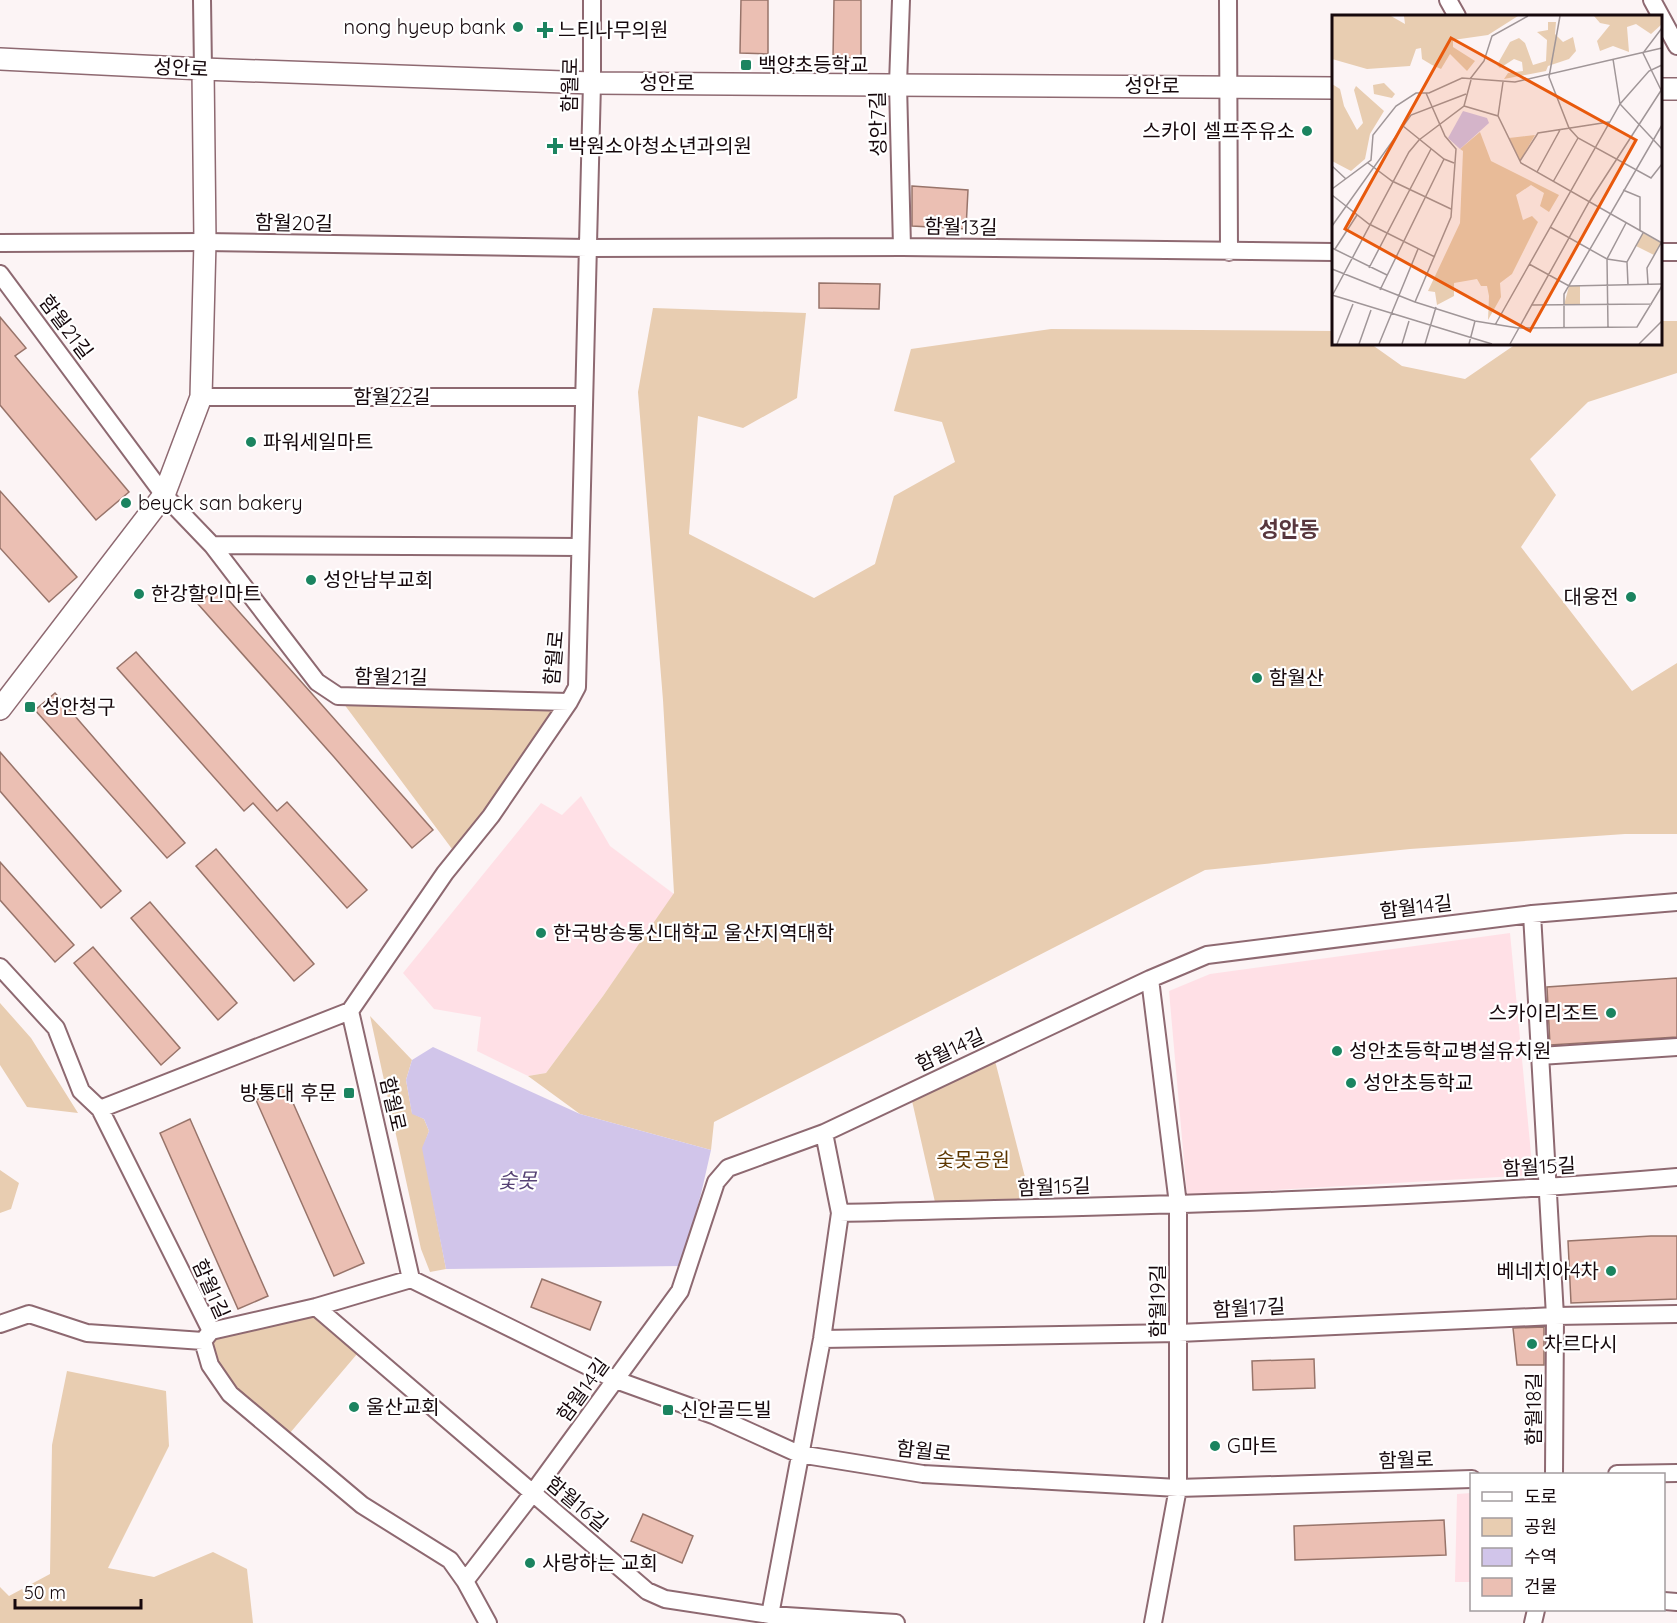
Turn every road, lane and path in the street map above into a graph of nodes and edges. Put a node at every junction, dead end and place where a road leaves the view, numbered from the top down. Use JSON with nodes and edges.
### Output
{"nodes":[{"id":1,"x":202,"y":0,"type":"edge"},
{"id":2,"x":592,"y":0,"type":"edge"},
{"id":3,"x":901,"y":0,"type":"edge"},
{"id":4,"x":1228,"y":0,"type":"edge"},
{"id":5,"x":1448,"y":0,"type":"edge"},
{"id":6,"x":1652,"y":0,"type":"edge"},
{"id":7,"x":1456,"y":15,"type":"edge"},
{"id":8,"x":1660,"y":15,"type":"edge"},
{"id":9,"x":1662,"y":18,"type":"edge"},
{"id":10,"x":1677,"y":46,"type":"edge"},
{"id":11,"x":0,"y":59,"type":"edge"},
{"id":12,"x":203,"y":69,"type":"junction"},
{"id":13,"x":592,"y":83,"type":"junction"},
{"id":14,"x":898,"y":84,"type":"junction"},
{"id":15,"x":1228,"y":86,"type":"junction"},
{"id":16,"x":1332,"y":87,"type":"edge"},
{"id":17,"x":1677,"y":88,"type":"edge"},
{"id":18,"x":1662,"y":89,"type":"edge"},
{"id":19,"x":205,"y":242,"type":"junction"},
{"id":20,"x":0,"y":243,"type":"edge"},
{"id":21,"x":902,"y":247,"type":"junction"},
{"id":22,"x":587,"y":248,"type":"junction"},
{"id":23,"x":1229,"y":252,"type":"junction"},
{"id":24,"x":1332,"y":252,"type":"edge"},
{"id":25,"x":0,"y":274,"type":"edge"},
{"id":26,"x":201,"y":397,"type":"junction"},
{"id":27,"x":583,"y":397,"type":"junction"},
{"id":28,"x":164,"y":495,"type":"junction"},
{"id":29,"x":212,"y":545,"type":"junction"},
{"id":30,"x":579,"y":547,"type":"junction"},
{"id":31,"x":569,"y":702,"type":"junction"},
{"id":32,"x":0,"y":709,"type":"edge"},
{"id":33,"x":1677,"y":902,"type":"edge"},
{"id":34,"x":1532,"y":914,"type":"junction"},
{"id":35,"x":0,"y":967,"type":"edge"},
{"id":36,"x":1150,"y":979,"type":"junction"},
{"id":37,"x":350,"y":1011,"type":"junction"},
{"id":38,"x":1677,"y":1047,"type":"edge"},
{"id":39,"x":1540,"y":1056,"type":"junction"},
{"id":40,"x":100,"y":1109,"type":"junction"},
{"id":41,"x":824,"y":1133,"type":"junction"},
{"id":42,"x":1677,"y":1177,"type":"edge"},
{"id":43,"x":1549,"y":1188,"type":"junction"},
{"id":44,"x":1178,"y":1204,"type":"junction"},
{"id":45,"x":840,"y":1214,"type":"junction"},
{"id":46,"x":411,"y":1279,"type":"junction"},
{"id":47,"x":316,"y":1307,"type":"junction"},
{"id":48,"x":1677,"y":1314,"type":"edge"},
{"id":49,"x":1555,"y":1316,"type":"junction"},
{"id":50,"x":0,"y":1324,"type":"edge"},
{"id":51,"x":1179,"y":1333,"type":"junction"},
{"id":52,"x":207,"y":1336,"type":"junction"},
{"id":53,"x":822,"y":1339,"type":"junction"},
{"id":54,"x":616,"y":1380,"type":"junction"},
{"id":55,"x":799,"y":1454,"type":"junction"},
{"id":56,"x":1554,"y":1473,"type":"edge"},
{"id":57,"x":1470,"y":1479,"type":"edge"},
{"id":58,"x":1178,"y":1488,"type":"junction"},
{"id":59,"x":532,"y":1494,"type":"junction"},
{"id":60,"x":465,"y":1581,"type":"junction"},
{"id":61,"x":770,"y":1615,"type":"junction"},
{"id":62,"x":488,"y":1623,"type":"edge"},
{"id":63,"x":896,"y":1623,"type":"edge"},
{"id":64,"x":1153,"y":1623,"type":"edge"}],
"edges":[{"from":1,"to":12,"type":"street"},
{"from":2,"to":13,"type":"street","name":"함월로"},
{"from":3,"to":14,"type":"street","name":"성안7길"},
{"from":4,"to":15,"type":"street"},
{"from":5,"to":7,"type":"street"},
{"from":6,"to":8,"type":"street"},
{"from":9,"to":10,"type":"street"},
{"from":11,"to":12,"type":"street","name":"성안로"},
{"from":12,"to":13,"type":"street","name":"성안로"},
{"from":12,"to":19,"type":"street"},
{"from":13,"to":14,"type":"street","name":"성안로"},
{"from":13,"to":22,"type":"street","name":"함월로"},
{"from":14,"to":15,"type":"street","name":"성안로"},
{"from":14,"to":21,"type":"street","name":"성안7길"},
{"from":15,"to":16,"type":"street","name":"성안로"},
{"from":15,"to":23,"type":"street"},
{"from":17,"to":18,"type":"street"},
{"from":19,"to":20,"type":"street","name":"함월20길"},
{"from":19,"to":22,"type":"street","name":"함월20길"},
{"from":19,"to":26,"type":"street"},
{"from":21,"to":22,"type":"street","name":"함월13길"},
{"from":21,"to":23,"type":"street","name":"함월13길"},
{"from":22,"to":27,"type":"street","name":"함월로"},
{"from":23,"to":24,"type":"street","name":"함월13길"},
{"from":25,"to":28,"type":"street","name":"함월21길"},
{"from":26,"to":27,"type":"street","name":"함월22길"},
{"from":26,"to":28,"type":"street"},
{"from":27,"to":30,"type":"street","name":"함월로"},
{"from":28,"to":29,"type":"street","name":"함월21길"},
{"from":28,"to":32,"type":"street"},
{"from":29,"to":30,"type":"street"},
{"from":29,"to":31,"type":"street","name":"함월21길"},
{"from":30,"to":31,"type":"street","name":"함월로"},
{"from":31,"to":37,"type":"street","name":"함월로"},
{"from":33,"to":34,"type":"street","name":"함월14길"},
{"from":34,"to":36,"type":"street","name":"함월14길"},
{"from":34,"to":39,"type":"street","name":"함월18길"},
{"from":35,"to":40,"type":"street","name":"함월1길"},
{"from":36,"to":41,"type":"street","name":"함월14길"},
{"from":36,"to":44,"type":"street","name":"함월19길"},
{"from":37,"to":40,"type":"street"},
{"from":37,"to":46,"type":"street","name":"함월로"},
{"from":38,"to":39,"type":"street"},
{"from":39,"to":43,"type":"street","name":"함월18길"},
{"from":40,"to":52,"type":"street","name":"함월1길"},
{"from":41,"to":45,"type":"street"},
{"from":41,"to":54,"type":"street","name":"함월14길"},
{"from":42,"to":43,"type":"street","name":"함월15길"},
{"from":43,"to":44,"type":"street","name":"함월15길"},
{"from":43,"to":49,"type":"street","name":"함월18길"},
{"from":44,"to":45,"type":"street","name":"함월15길"},
{"from":44,"to":51,"type":"street","name":"함월19길"},
{"from":45,"to":53,"type":"street"},
{"from":46,"to":47,"type":"street"},
{"from":46,"to":54,"type":"street","name":"함월로"},
{"from":47,"to":52,"type":"street"},
{"from":47,"to":59,"type":"street","name":"함월16길"},
{"from":48,"to":49,"type":"street","name":"함월17길"},
{"from":49,"to":51,"type":"street","name":"함월17길"},
{"from":49,"to":56,"type":"street","name":"함월18길"},
{"from":50,"to":52,"type":"street"},
{"from":51,"to":53,"type":"street","name":"함월17길"},
{"from":51,"to":58,"type":"street","name":"함월19길"},
{"from":52,"to":60,"type":"street","name":"함월1길"},
{"from":53,"to":55,"type":"street"},
{"from":54,"to":55,"type":"street","name":"함월로"},
{"from":54,"to":59,"type":"street","name":"함월14길"},
{"from":55,"to":58,"type":"street","name":"함월로"},
{"from":55,"to":61,"type":"street"},
{"from":57,"to":58,"type":"street","name":"함월로"},
{"from":58,"to":64,"type":"street","name":"함월19길"},
{"from":59,"to":60,"type":"street","name":"함월14길"},
{"from":59,"to":61,"type":"street","name":"함월16길"},
{"from":60,"to":62,"type":"street","name":"함월1길"},
{"from":61,"to":63,"type":"street","name":"함월16길"}]}
